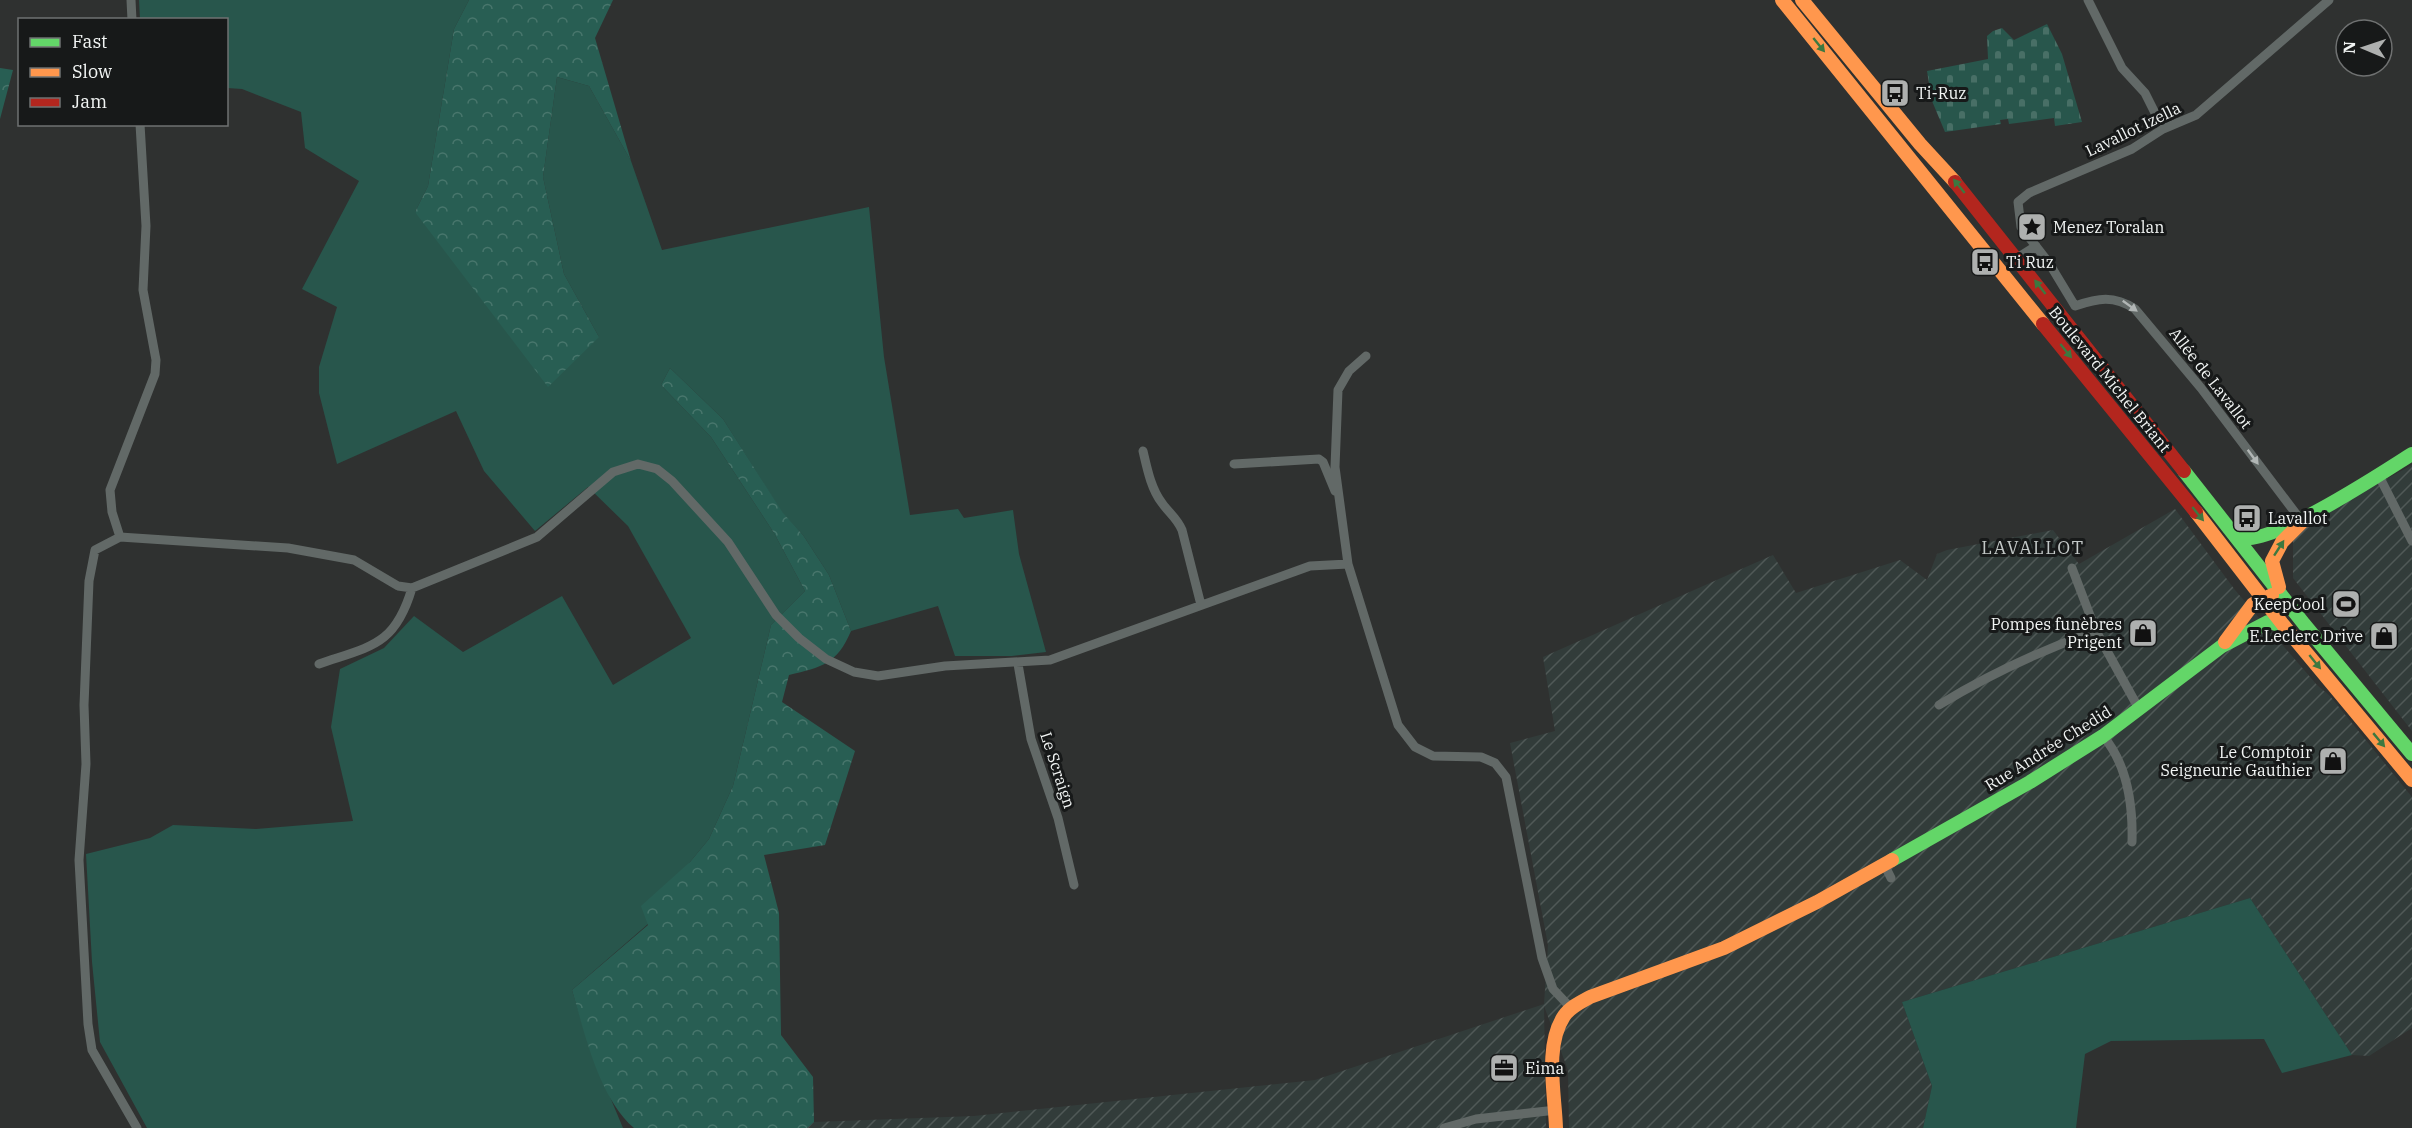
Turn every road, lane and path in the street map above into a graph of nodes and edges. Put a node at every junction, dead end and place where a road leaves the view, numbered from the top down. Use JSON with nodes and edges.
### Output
{"nodes":[{"id":1,"x":131,"y":0,"type":"edge"},
{"id":2,"x":1782,"y":0,"type":"edge"},
{"id":3,"x":1802,"y":0,"type":"edge"},
{"id":4,"x":2088,"y":0,"type":"edge"},
{"id":5,"x":2329,"y":0,"type":"edge"},
{"id":6,"x":132,"y":18,"type":"edge"},
{"id":7,"x":140,"y":126,"type":"edge"},
{"id":8,"x":2163,"y":129,"type":"junction"},
{"id":9,"x":2036,"y":246,"type":"junction"},
{"id":10,"x":2017,"y":258,"type":"junction"},
{"id":11,"x":2075,"y":306,"type":"junction"},
{"id":12,"x":2031,"y":307,"type":"junction"},
{"id":13,"x":2065,"y":319,"type":"junction"},
{"id":14,"x":1366,"y":356,"type":"dead end"},
{"id":15,"x":1143,"y":452,"type":"dead end"},
{"id":16,"x":2412,"y":454,"type":"edge"},
{"id":17,"x":1234,"y":464,"type":"dead end"},
{"id":18,"x":2378,"y":474,"type":"junction"},
{"id":19,"x":1340,"y":498,"type":"junction"},
{"id":20,"x":2305,"y":517,"type":"junction"},
{"id":21,"x":120,"y":537,"type":"junction"},
{"id":22,"x":2238,"y":540,"type":"junction"},
{"id":23,"x":2255,"y":540,"type":"junction"},
{"id":24,"x":2412,"y":542,"type":"edge"},
{"id":25,"x":2249,"y":554,"type":"junction"},
{"id":26,"x":1348,"y":564,"type":"junction"},
{"id":27,"x":2073,"y":568,"type":"dead end"},
{"id":28,"x":2247,"y":578,"type":"junction"},
{"id":29,"x":412,"y":588,"type":"junction"},
{"id":30,"x":2280,"y":591,"type":"junction"},
{"id":31,"x":1201,"y":605,"type":"junction"},
{"id":32,"x":2265,"y":609,"type":"junction"},
{"id":33,"x":2096,"y":631,"type":"junction"},
{"id":34,"x":2222,"y":646,"type":"junction"},
{"id":35,"x":1018,"y":663,"type":"junction"},
{"id":36,"x":320,"y":664,"type":"dead end"},
{"id":37,"x":1939,"y":705,"type":"dead end"},
{"id":38,"x":2139,"y":709,"type":"junction"},
{"id":39,"x":2103,"y":736,"type":"junction"},
{"id":40,"x":2412,"y":754,"type":"edge"},
{"id":41,"x":2412,"y":780,"type":"edge"},
{"id":42,"x":2132,"y":842,"type":"dead end"},
{"id":43,"x":1884,"y":864,"type":"junction"},
{"id":44,"x":1891,"y":878,"type":"dead end"},
{"id":45,"x":1074,"y":885,"type":"dead end"},
{"id":46,"x":1570,"y":1008,"type":"junction"},
{"id":47,"x":1556,"y":1110,"type":"junction"},
{"id":48,"x":137,"y":1128,"type":"edge"},
{"id":49,"x":1444,"y":1128,"type":"edge"},
{"id":50,"x":1556,"y":1128,"type":"edge"}],
"edges":[{"from":1,"to":6,"type":"street"},
{"from":2,"to":12,"type":"main road","name":"Boulevard Michel Briant","one_way":true},
{"from":10,"to":3,"type":"main road","name":"Boulevard Michel Briant","one_way":true},
{"from":4,"to":8,"type":"street"},
{"from":5,"to":8,"type":"street","name":"Lavallot Izella"},
{"from":7,"to":21,"type":"street"},
{"from":8,"to":9,"type":"street","name":"Lavallot Izella"},
{"from":9,"to":10,"type":"street"},
{"from":9,"to":11,"type":"street","name":"Lavallot Izella"},
{"from":13,"to":10,"type":"main road","name":"Boulevard Michel Briant","one_way":true},
{"from":11,"to":13,"type":"street"},
{"from":11,"to":20,"type":"street","name":"Allée de Lavallot","one_way":true},
{"from":12,"to":13,"type":"main road"},
{"from":12,"to":28,"type":"main road","name":"Boulevard Michel Briant","one_way":true},
{"from":13,"to":22,"type":"main road","name":"Boulevard Michel Briant"},
{"from":14,"to":19,"type":"street"},
{"from":15,"to":31,"type":"street"},
{"from":16,"to":18,"type":"main road"},
{"from":17,"to":19,"type":"street"},
{"from":18,"to":20,"type":"main road"},
{"from":18,"to":24,"type":"street"},
{"from":19,"to":26,"type":"street"},
{"from":20,"to":23,"type":"main road"},
{"from":30,"to":20,"type":"main road","one_way":true},
{"from":21,"to":29,"type":"street"},
{"from":21,"to":48,"type":"street"},
{"from":22,"to":23,"type":"main road"},
{"from":22,"to":25,"type":"main road","name":"Boulevard Michel Briant"},
{"from":23,"to":25,"type":"main road"},
{"from":25,"to":28,"type":"main road"},
{"from":25,"to":30,"type":"main road","name":"Boulevard Michel Briant"},
{"from":26,"to":31,"type":"street"},
{"from":26,"to":46,"type":"street"},
{"from":27,"to":33,"type":"street"},
{"from":28,"to":32,"type":"main road"},
{"from":29,"to":35,"type":"street"},
{"from":29,"to":36,"type":"street"},
{"from":30,"to":32,"type":"main road"},
{"from":30,"to":40,"type":"main road","name":"Boulevard Michel Briant"},
{"from":31,"to":35,"type":"street"},
{"from":32,"to":34,"type":"main road","name":"Rue Andrée Chedid"},
{"from":32,"to":34,"type":"main road","name":"Rue Andrée Chedid"},
{"from":32,"to":41,"type":"main road","one_way":true},
{"from":33,"to":37,"type":"street"},
{"from":33,"to":38,"type":"street"},
{"from":34,"to":38,"type":"main road","name":"Rue Andrée Chedid"},
{"from":35,"to":45,"type":"street","name":"Le Scraign"},
{"from":38,"to":39,"type":"main road","name":"Rue Andrée Chedid"},
{"from":39,"to":42,"type":"street"},
{"from":39,"to":43,"type":"main road","name":"Rue Andrée Chedid"},
{"from":43,"to":44,"type":"street"},
{"from":43,"to":46,"type":"main road","name":"Rue Andrée Chedid"},
{"from":46,"to":47,"type":"main road"},
{"from":47,"to":49,"type":"street"},
{"from":47,"to":50,"type":"main road"}]}
